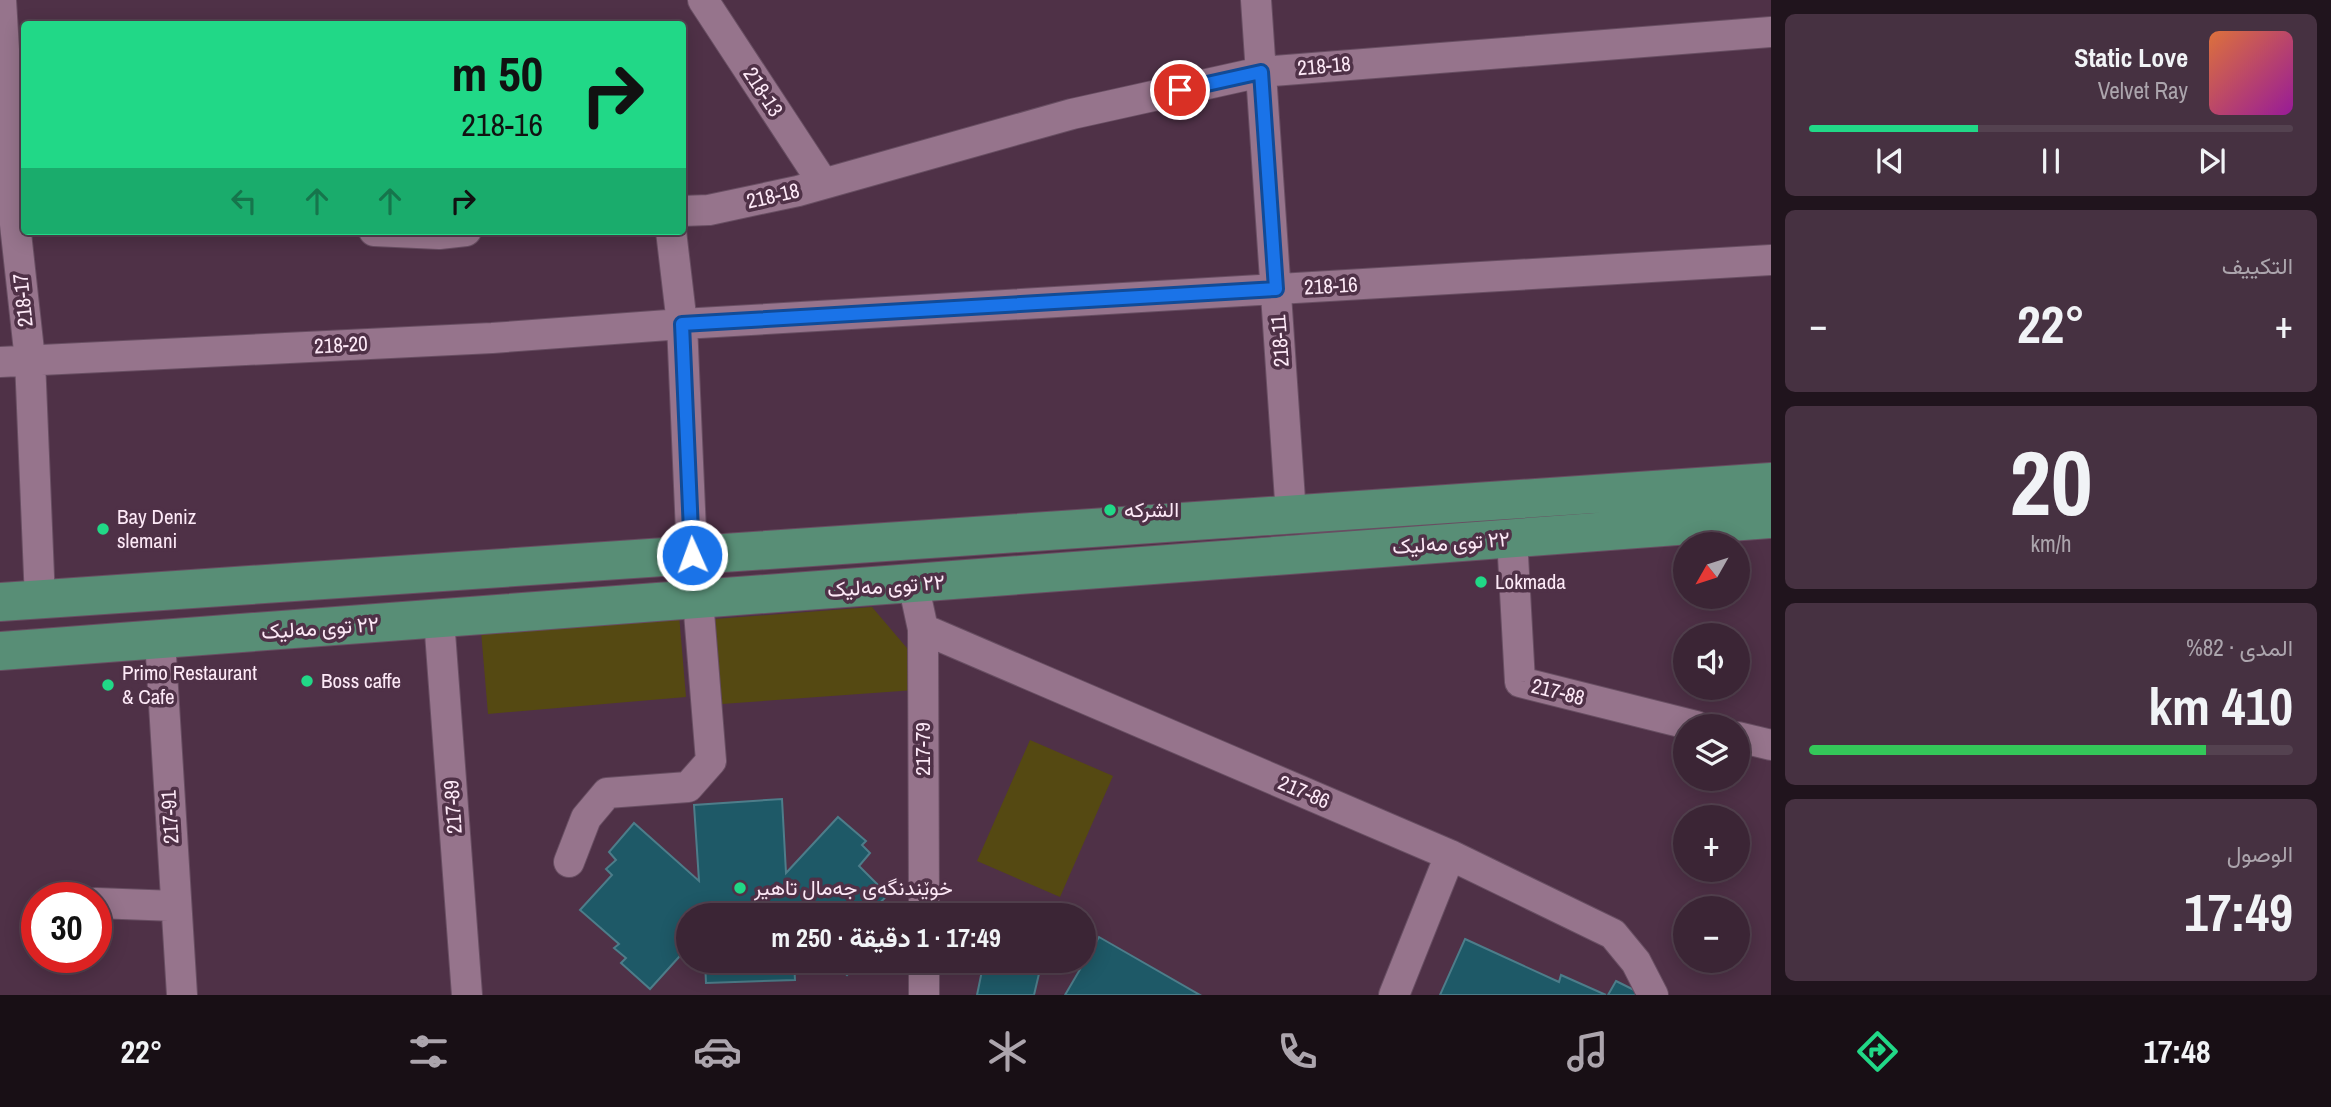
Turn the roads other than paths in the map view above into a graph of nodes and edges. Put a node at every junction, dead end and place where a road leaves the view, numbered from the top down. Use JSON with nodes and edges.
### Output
{"nodes":[{"id":1,"x":1,"y":0,"type":"edge"},
{"id":2,"x":703,"y":0,"type":"edge"},
{"id":3,"x":1256,"y":0,"type":"edge"},
{"id":4,"x":1771,"y":32,"type":"edge"},
{"id":5,"x":1261,"y":72,"type":"junction"},
{"id":6,"x":823,"y":183,"type":"junction"},
{"id":7,"x":686,"y":211,"type":"edge"},
{"id":8,"x":13,"y":215,"type":"edge"},
{"id":9,"x":671,"y":235,"type":"edge"},
{"id":10,"x":1771,"y":260,"type":"edge"},
{"id":11,"x":1276,"y":289,"type":"junction"},
{"id":12,"x":682,"y":324,"type":"junction"},
{"id":13,"x":30,"y":360,"type":"junction"},
{"id":14,"x":0,"y":362,"type":"edge"},
{"id":15,"x":1771,"y":482,"type":"edge"},
{"id":16,"x":1291,"y":514,"type":"junction"},
{"id":17,"x":1771,"y":519,"type":"edge"},
{"id":18,"x":1512,"y":538,"type":"junction"},
{"id":19,"x":692,"y":555,"type":"junction"},
{"id":20,"x":913,"y":583,"type":"junction"},
{"id":21,"x":40,"y":600,"type":"junction"},
{"id":22,"x":698,"y":600,"type":"junction"},
{"id":23,"x":0,"y":602,"type":"edge"},
{"id":24,"x":439,"y":619,"type":"junction"},
{"id":25,"x":923,"y":629,"type":"junction"},
{"id":26,"x":160,"y":640,"type":"junction"},
{"id":27,"x":0,"y":651,"type":"edge"},
{"id":28,"x":1673,"y":720,"type":"edge"},
{"id":29,"x":1750,"y":740,"type":"edge"},
{"id":30,"x":1771,"y":745,"type":"edge"},
{"id":31,"x":1450,"y":855,"type":"junction"},
{"id":32,"x":569,"y":862,"type":"dead end"},
{"id":33,"x":923,"y":903,"type":"edge"},
{"id":34,"x":112,"y":904,"type":"edge"},
{"id":35,"x":176,"y":906,"type":"junction"},
{"id":36,"x":923,"y":973,"type":"edge"},
{"id":37,"x":181,"y":995,"type":"edge"},
{"id":38,"x":467,"y":995,"type":"edge"},
{"id":39,"x":924,"y":995,"type":"edge"},
{"id":40,"x":1394,"y":995,"type":"edge"},
{"id":41,"x":1653,"y":995,"type":"edge"}],
"edges":[{"from":1,"to":8,"type":"street","name":"218-17"},
{"from":2,"to":6,"type":"street","name":"218-13"},
{"from":3,"to":5,"type":"street","name":"218-11"},
{"from":4,"to":5,"type":"street","name":"218-18"},
{"from":5,"to":6,"type":"street","name":"218-18"},
{"from":5,"to":11,"type":"street","name":"218-11"},
{"from":6,"to":7,"type":"street","name":"218-18"},
{"from":8,"to":13,"type":"street","name":"218-17"},
{"from":9,"to":12,"type":"street"},
{"from":10,"to":11,"type":"street","name":"218-16"},
{"from":11,"to":12,"type":"street","name":"218-16"},
{"from":11,"to":16,"type":"street","name":"218-11"},
{"from":12,"to":13,"type":"street","name":"218-20"},
{"from":12,"to":19,"type":"street"},
{"from":13,"to":14,"type":"street","name":"218-20"},
{"from":13,"to":21,"type":"street","name":"218-17"},
{"from":15,"to":16,"type":"main road","name":"٢٢ توی مەلیک"},
{"from":16,"to":19,"type":"main road","name":"٢٢ توی مەلیک"},
{"from":17,"to":18,"type":"main road","name":"٢٢ توی مەلیک"},
{"from":18,"to":20,"type":"main road","name":"٢٢ توی مەلیک"},
{"from":18,"to":28,"type":"street","name":"217-88"},
{"from":19,"to":21,"type":"main road","name":"٢٢ توی مەلیک"},
{"from":20,"to":22,"type":"main road","name":"٢٢ توی مەلیک"},
{"from":20,"to":25,"type":"street","name":"217-79"},
{"from":21,"to":23,"type":"main road","name":"٢٢ توی مەلیک"},
{"from":22,"to":24,"type":"main road","name":"٢٢ توی مەلیک"},
{"from":22,"to":32,"type":"street"},
{"from":24,"to":26,"type":"main road","name":"٢٢ توی مەلیک"},
{"from":24,"to":38,"type":"street","name":"217-89"},
{"from":25,"to":31,"type":"street","name":"217-86"},
{"from":25,"to":33,"type":"street","name":"217-79"},
{"from":26,"to":27,"type":"main road","name":"٢٢ توی مەلیک"},
{"from":26,"to":35,"type":"street","name":"217-91"},
{"from":29,"to":30,"type":"street"},
{"from":31,"to":40,"type":"street"},
{"from":31,"to":41,"type":"street","name":"217-86"},
{"from":34,"to":35,"type":"street"},
{"from":35,"to":37,"type":"street","name":"217-91"},
{"from":36,"to":39,"type":"street"}]}
